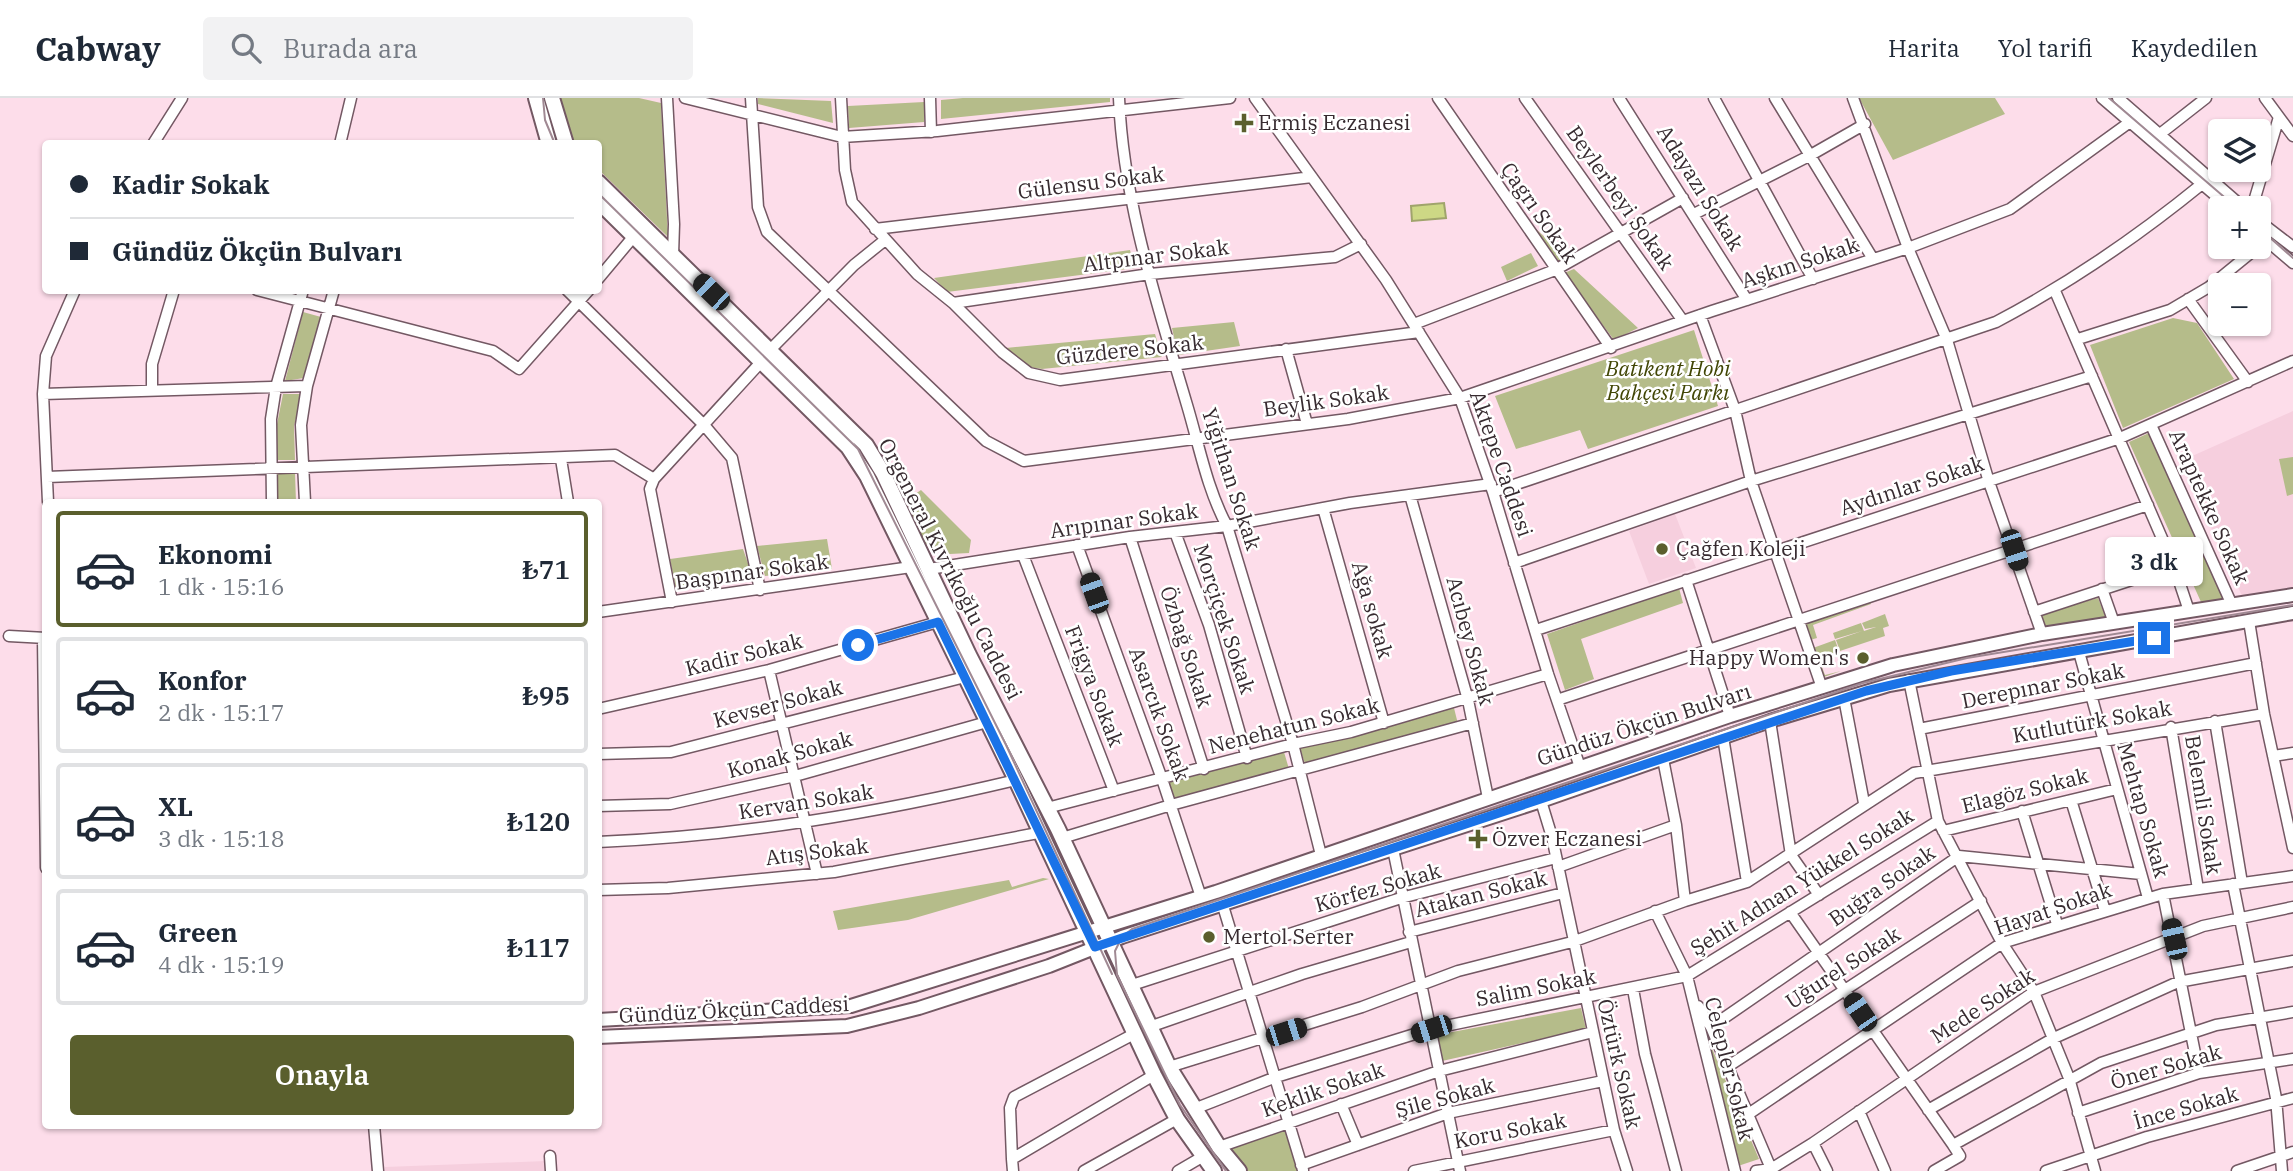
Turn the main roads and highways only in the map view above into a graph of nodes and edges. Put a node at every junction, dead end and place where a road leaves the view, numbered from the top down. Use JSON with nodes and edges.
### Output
{"nodes":[{"id":1,"x":536,"y":98,"type":"edge"},
{"id":2,"x":552,"y":98,"type":"edge"},
{"id":3,"x":548,"y":140,"type":"edge"},
{"id":4,"x":565,"y":140,"type":"edge"},
{"id":5,"x":602,"y":185,"type":"edge"},
{"id":6,"x":602,"y":205,"type":"edge"},
{"id":7,"x":765,"y":356,"type":"junction"},
{"id":8,"x":1213,"y":1171,"type":"edge"},
{"id":9,"x":1239,"y":1171,"type":"edge"}],
"edges":[{"from":1,"to":3,"type":"main road"},
{"from":2,"to":4,"type":"main road"},
{"from":5,"to":7,"type":"main road","name":"Orgeneral Kıvrıkoğlu Caddesi"},
{"from":6,"to":7,"type":"main road"},
{"from":7,"to":8,"type":"main road"},
{"from":7,"to":9,"type":"main road","name":"Orgeneral Kıvrıkoğlu Caddesi"}]}
